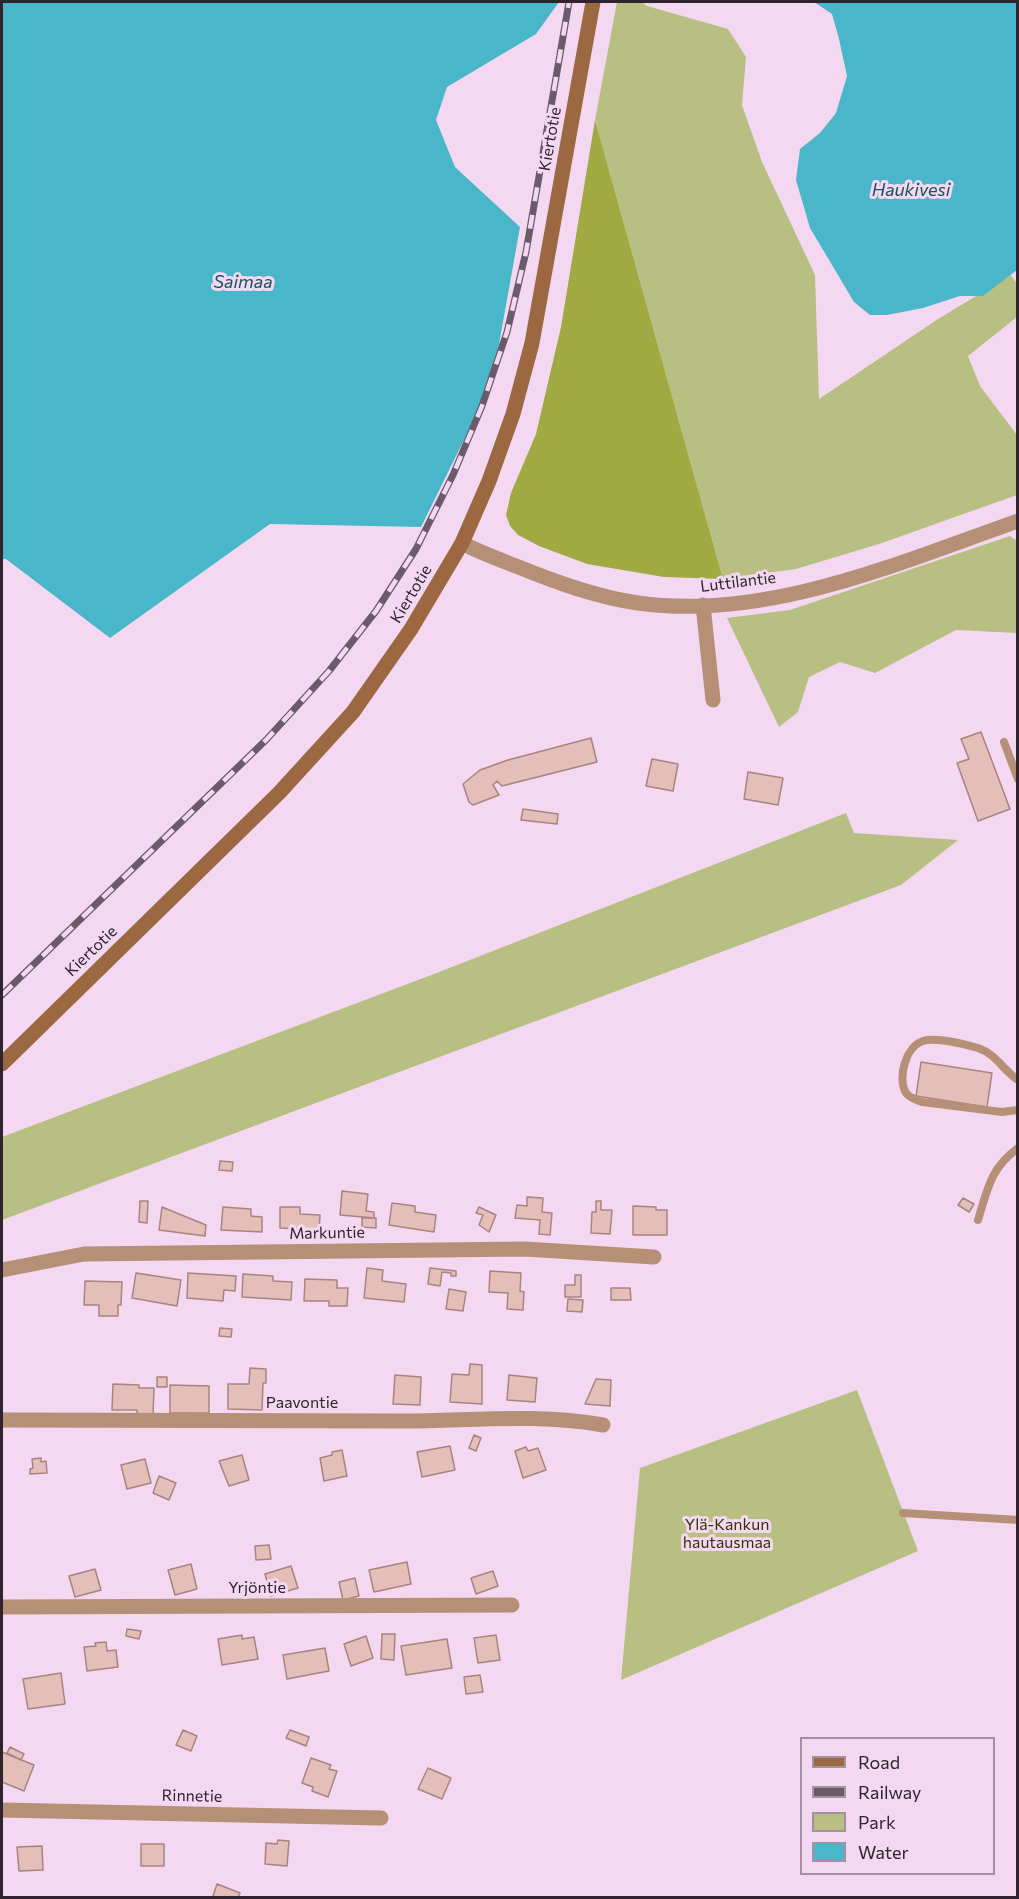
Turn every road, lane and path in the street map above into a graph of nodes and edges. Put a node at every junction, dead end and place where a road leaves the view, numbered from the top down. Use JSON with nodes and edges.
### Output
{"nodes":[{"id":1,"x":593,"y":2,"type":"edge"},
{"id":2,"x":1017,"y":520,"type":"edge"},
{"id":3,"x":462,"y":543,"type":"junction"},
{"id":4,"x":703,"y":605,"type":"junction"},
{"id":5,"x":713,"y":700,"type":"dead end"},
{"id":6,"x":1004,"y":742,"type":"dead end"},
{"id":7,"x":1017,"y":779,"type":"edge"},
{"id":8,"x":2,"y":1064,"type":"edge"},
{"id":9,"x":1017,"y":1080,"type":"edge"},
{"id":10,"x":1017,"y":1110,"type":"edge"},
{"id":11,"x":1017,"y":1148,"type":"edge"},
{"id":12,"x":978,"y":1220,"type":"dead end"},
{"id":13,"x":654,"y":1257,"type":"dead end"},
{"id":14,"x":2,"y":1270,"type":"edge"},
{"id":15,"x":2,"y":1420,"type":"edge"},
{"id":16,"x":603,"y":1425,"type":"dead end"},
{"id":17,"x":903,"y":1513,"type":"dead end"},
{"id":18,"x":1017,"y":1520,"type":"edge"},
{"id":19,"x":512,"y":1605,"type":"dead end"},
{"id":20,"x":2,"y":1607,"type":"edge"},
{"id":21,"x":2,"y":1810,"type":"edge"},
{"id":22,"x":381,"y":1818,"type":"dead end"}],
"edges":[{"from":1,"to":3,"type":"street","name":"Kiertotie"},
{"from":2,"to":4,"type":"street","name":"Luttilantie"},
{"from":3,"to":4,"type":"street","name":"Luttilantie"},
{"from":3,"to":8,"type":"street","name":"Kiertotie"},
{"from":4,"to":5,"type":"street"},
{"from":6,"to":7,"type":"lane"},
{"from":9,"to":10,"type":"lane"},
{"from":11,"to":12,"type":"lane"},
{"from":13,"to":14,"type":"street","name":"Markuntie"},
{"from":15,"to":16,"type":"street","name":"Paavontie"},
{"from":17,"to":18,"type":"lane"},
{"from":19,"to":20,"type":"street","name":"Yrjöntie"},
{"from":21,"to":22,"type":"street","name":"Rinnetie"}]}
